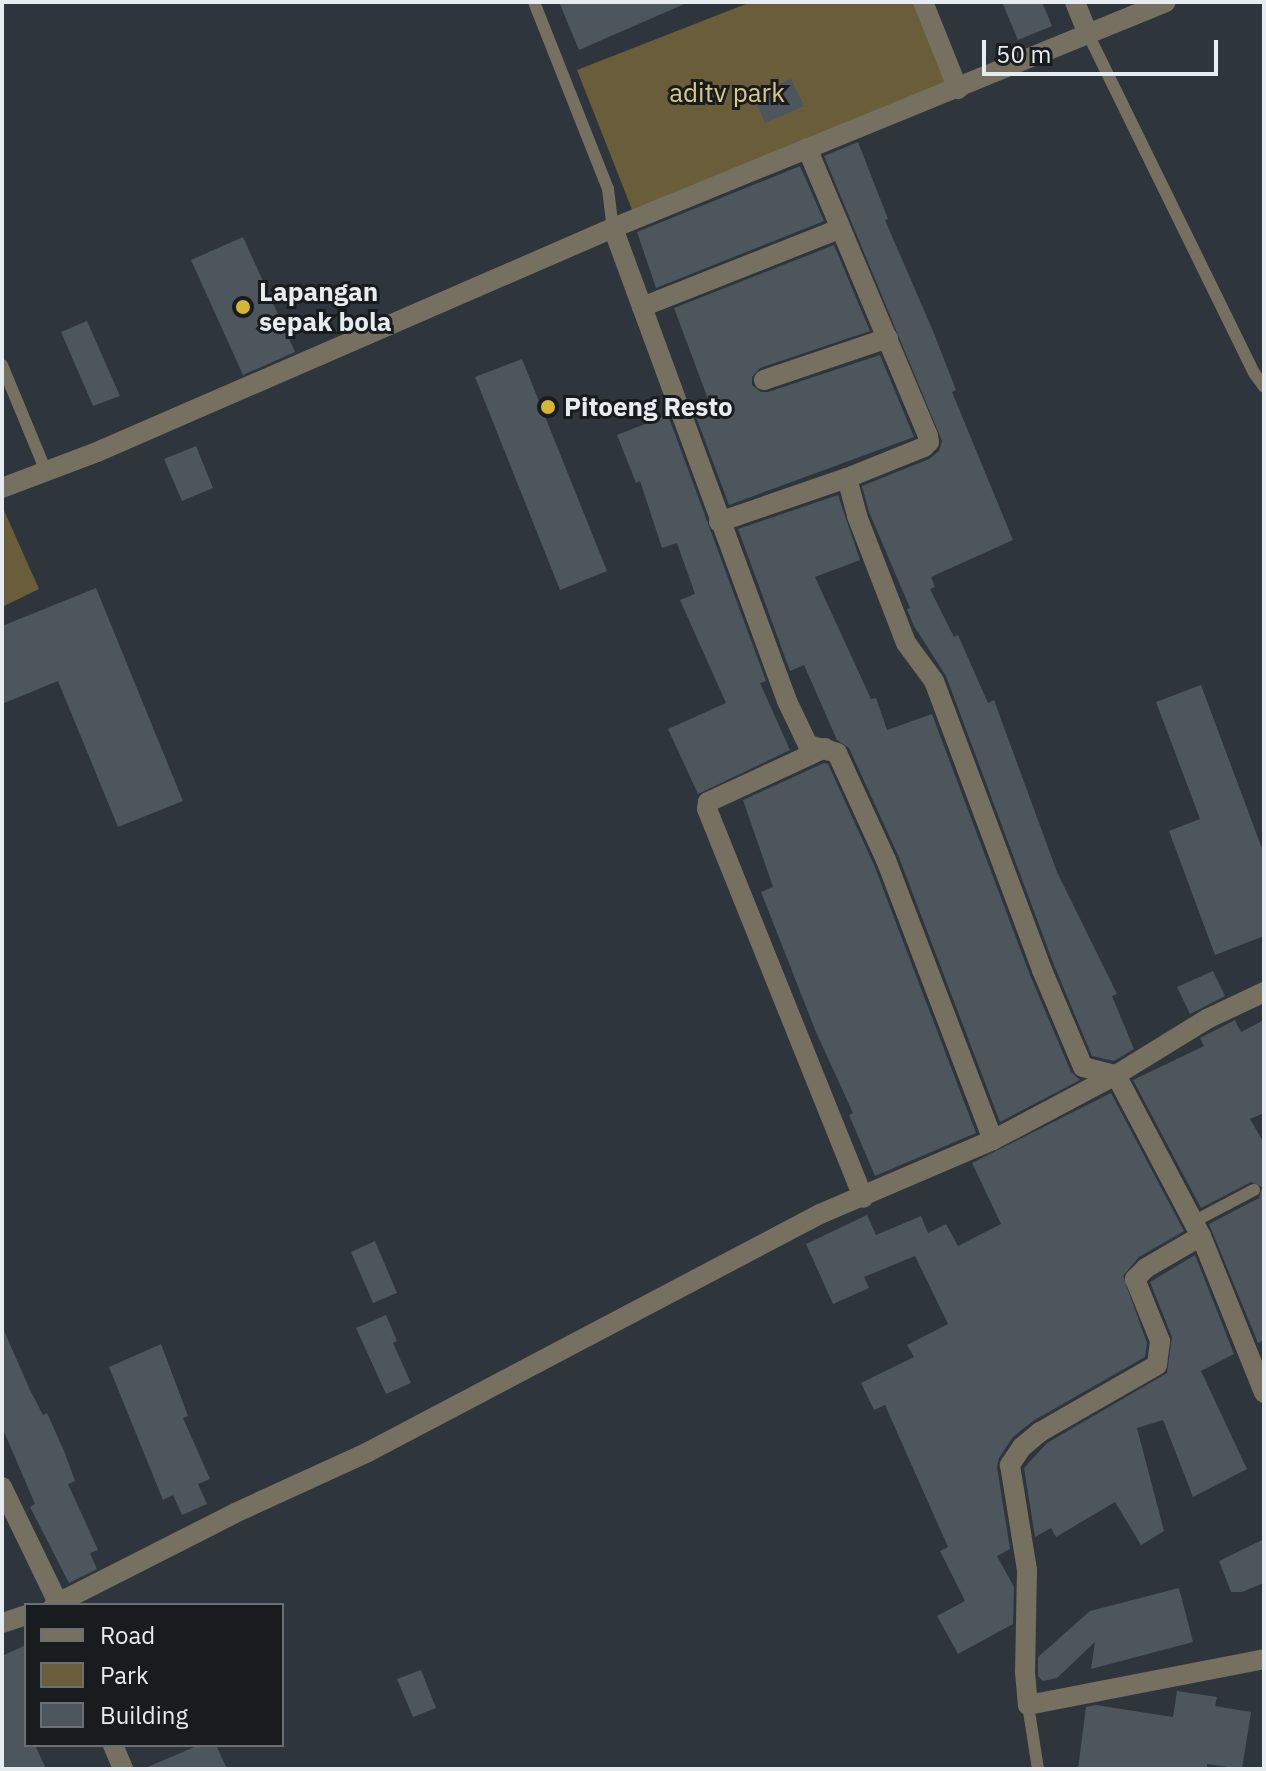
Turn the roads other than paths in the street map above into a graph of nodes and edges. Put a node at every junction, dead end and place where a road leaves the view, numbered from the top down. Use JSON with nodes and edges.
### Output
{"nodes":[{"id":1,"x":534,"y":2,"type":"edge"},
{"id":2,"x":923,"y":2,"type":"edge"},
{"id":3,"x":1075,"y":2,"type":"edge"},
{"id":4,"x":1166,"y":2,"type":"edge"},
{"id":5,"x":1088,"y":34,"type":"junction"},
{"id":6,"x":958,"y":89,"type":"junction"},
{"id":7,"x":807,"y":148,"type":"junction"},
{"id":8,"x":613,"y":228,"type":"junction"},
{"id":9,"x":839,"y":229,"type":"junction"},
{"id":10,"x":642,"y":307,"type":"junction"},
{"id":11,"x":888,"y":338,"type":"junction"},
{"id":12,"x":2,"y":365,"type":"edge"},
{"id":13,"x":764,"y":380,"type":"dead end"},
{"id":14,"x":1264,"y":387,"type":"edge"},
{"id":15,"x":46,"y":471,"type":"junction"},
{"id":16,"x":847,"y":478,"type":"junction"},
{"id":17,"x":2,"y":488,"type":"edge"},
{"id":18,"x":719,"y":522,"type":"junction"},
{"id":19,"x":825,"y":748,"type":"junction"},
{"id":20,"x":1264,"y":992,"type":"edge"},
{"id":21,"x":1116,"y":1075,"type":"junction"},
{"id":22,"x":993,"y":1140,"type":"junction"},
{"id":23,"x":1254,"y":1190,"type":"dead end"},
{"id":24,"x":863,"y":1198,"type":"junction"},
{"id":25,"x":1197,"y":1229,"type":"junction"},
{"id":26,"x":1264,"y":1393,"type":"edge"},
{"id":27,"x":2,"y":1487,"type":"edge"},
{"id":28,"x":57,"y":1603,"type":"edge"},
{"id":29,"x":59,"y":1603,"type":"edge"},
{"id":30,"x":24,"y":1616,"type":"edge"},
{"id":31,"x":2,"y":1623,"type":"edge"},
{"id":32,"x":1264,"y":1659,"type":"edge"},
{"id":33,"x":1028,"y":1705,"type":"junction"},
{"id":34,"x":114,"y":1747,"type":"edge"},
{"id":35,"x":123,"y":1769,"type":"edge"},
{"id":36,"x":1038,"y":1769,"type":"edge"}],
"edges":[{"from":1,"to":8,"type":"lane"},
{"from":2,"to":6,"type":"street"},
{"from":3,"to":5,"type":"street"},
{"from":4,"to":5,"type":"street"},
{"from":5,"to":6,"type":"street"},
{"from":5,"to":14,"type":"lane"},
{"from":6,"to":7,"type":"street"},
{"from":7,"to":8,"type":"street"},
{"from":7,"to":9,"type":"street"},
{"from":8,"to":10,"type":"street"},
{"from":8,"to":15,"type":"street"},
{"from":9,"to":10,"type":"street"},
{"from":9,"to":11,"type":"street"},
{"from":10,"to":18,"type":"street"},
{"from":11,"to":13,"type":"street"},
{"from":11,"to":16,"type":"street"},
{"from":12,"to":15,"type":"lane"},
{"from":15,"to":17,"type":"street"},
{"from":16,"to":18,"type":"street"},
{"from":16,"to":21,"type":"street"},
{"from":18,"to":19,"type":"street"},
{"from":19,"to":22,"type":"street"},
{"from":19,"to":24,"type":"street"},
{"from":20,"to":21,"type":"street"},
{"from":21,"to":22,"type":"street"},
{"from":21,"to":25,"type":"street"},
{"from":22,"to":24,"type":"street"},
{"from":23,"to":25,"type":"lane"},
{"from":24,"to":29,"type":"street"},
{"from":25,"to":26,"type":"street"},
{"from":25,"to":33,"type":"street"},
{"from":27,"to":28,"type":"street"},
{"from":30,"to":31,"type":"street"},
{"from":32,"to":33,"type":"street"},
{"from":33,"to":36,"type":"lane"},
{"from":34,"to":35,"type":"street"}]}
